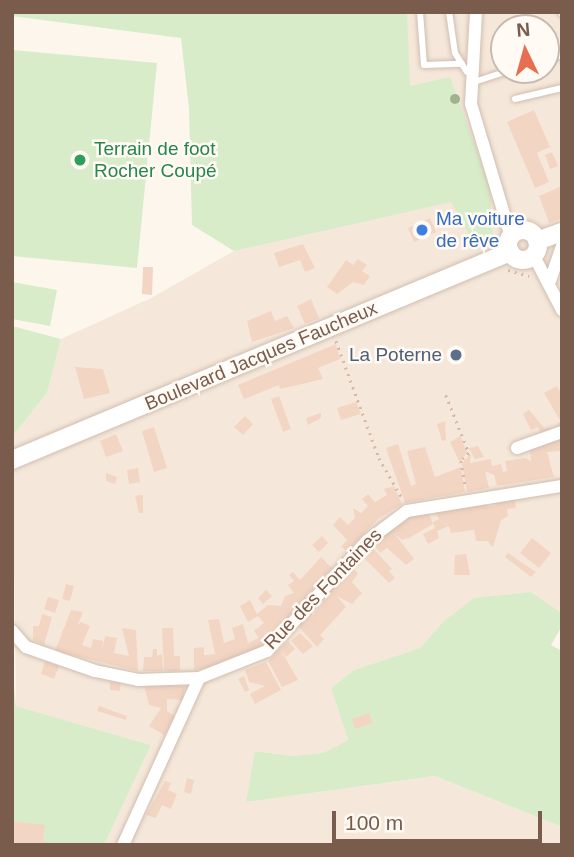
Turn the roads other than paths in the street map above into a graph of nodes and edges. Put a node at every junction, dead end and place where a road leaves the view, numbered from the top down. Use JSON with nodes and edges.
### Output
{"nodes":[{"id":1,"x":420,"y":12,"type":"edge"},
{"id":2,"x":449,"y":12,"type":"edge"},
{"id":3,"x":476,"y":12,"type":"edge"},
{"id":4,"x":462,"y":64,"type":"junction"},
{"id":5,"x":490,"y":74,"type":"edge"},
{"id":6,"x":471,"y":77,"type":"junction"},
{"id":7,"x":562,"y":88,"type":"edge"},
{"id":8,"x":515,"y":99,"type":"dead end"},
{"id":9,"x":562,"y":232,"type":"edge"},
{"id":10,"x":511,"y":244,"type":"junction"},
{"id":11,"x":562,"y":246,"type":"edge"},
{"id":12,"x":535,"y":248,"type":"junction"},
{"id":13,"x":550,"y":281,"type":"junction"},
{"id":14,"x":562,"y":310,"type":"edge"},
{"id":15,"x":562,"y":432,"type":"edge"},
{"id":16,"x":517,"y":449,"type":"dead end"},
{"id":17,"x":12,"y":460,"type":"edge"},
{"id":18,"x":562,"y":486,"type":"edge"},
{"id":19,"x":12,"y":631,"type":"edge"},
{"id":20,"x":199,"y":678,"type":"junction"},
{"id":21,"x":123,"y":845,"type":"edge"}],
"edges":[{"from":1,"to":4,"type":"lane"},
{"from":2,"to":4,"type":"lane"},
{"from":3,"to":6,"type":"street"},
{"from":4,"to":6,"type":"lane"},
{"from":5,"to":6,"type":"lane"},
{"from":6,"to":10,"type":"street"},
{"from":7,"to":8,"type":"lane"},
{"from":9,"to":12,"type":"main road"},
{"from":10,"to":12,"type":"main road"},
{"from":10,"to":12,"type":"main road"},
{"from":10,"to":17,"type":"main road","name":"Boulevard Jacques Faucheux"},
{"from":11,"to":13,"type":"street"},
{"from":12,"to":13,"type":"street"},
{"from":13,"to":14,"type":"street"},
{"from":15,"to":16,"type":"street"},
{"from":18,"to":20,"type":"street","name":"Rue des Fontaines"},
{"from":19,"to":20,"type":"street","name":"Rue des Fontaines"},
{"from":20,"to":21,"type":"street"}]}
